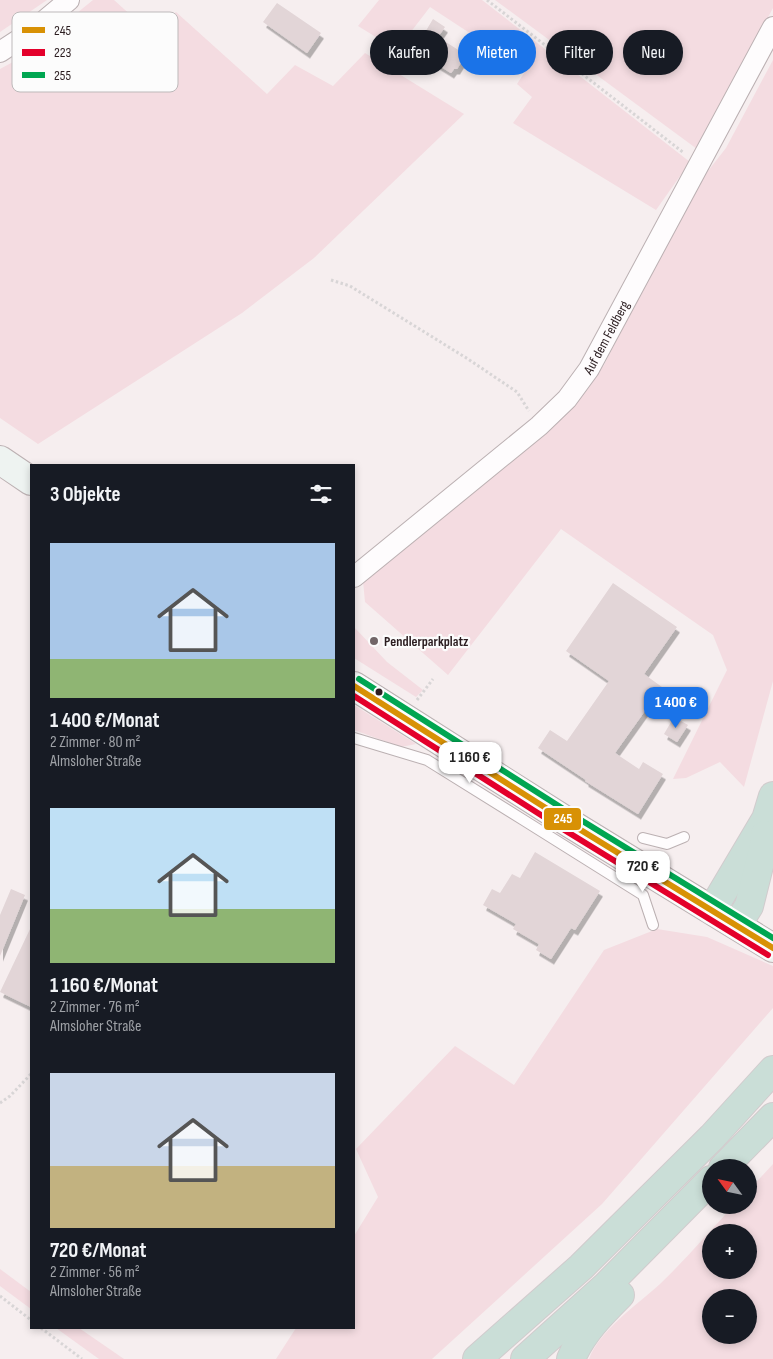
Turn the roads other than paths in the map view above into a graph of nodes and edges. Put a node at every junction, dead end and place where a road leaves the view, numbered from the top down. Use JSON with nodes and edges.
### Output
{"nodes":[{"id":1,"x":69,"y":0,"type":"edge"},
{"id":2,"x":55,"y":12,"type":"edge"},
{"id":3,"x":773,"y":27,"type":"edge"},
{"id":4,"x":12,"y":44,"type":"edge"},
{"id":5,"x":0,"y":52,"type":"edge"},
{"id":6,"x":0,"y":460,"type":"edge"},
{"id":7,"x":30,"y":480,"type":"edge"},
{"id":8,"x":355,"y":575,"type":"edge"},
{"id":9,"x":355,"y":687,"type":"edge"},
{"id":10,"x":355,"y":738,"type":"edge"},
{"id":11,"x":769,"y":808,"type":"edge"},
{"id":12,"x":684,"y":837,"type":"dead end"},
{"id":13,"x":643,"y":838,"type":"dead end"},
{"id":14,"x":712,"y":910,"type":"junction"},
{"id":15,"x":653,"y":925,"type":"dead end"},
{"id":16,"x":737,"y":925,"type":"junction"},
{"id":17,"x":773,"y":948,"type":"edge"},
{"id":18,"x":773,"y":1070,"type":"edge"},
{"id":19,"x":773,"y":1117,"type":"edge"},
{"id":20,"x":732,"y":1159,"type":"edge"},
{"id":21,"x":702,"y":1189,"type":"edge"},
{"id":22,"x":678,"y":1214,"type":"junction"},
{"id":23,"x":477,"y":1359,"type":"edge"},
{"id":24,"x":525,"y":1359,"type":"edge"},
{"id":25,"x":571,"y":1359,"type":"edge"}],
"edges":[{"from":1,"to":2,"type":"street"},
{"from":3,"to":8,"type":"street","name":"Auf dem Feldberg"},
{"from":4,"to":5,"type":"street"},
{"from":6,"to":7,"type":"street"},
{"from":9,"to":14,"type":"street"},
{"from":10,"to":15,"type":"lane"},
{"from":11,"to":14,"type":"highway"},
{"from":11,"to":16,"type":"highway"},
{"from":12,"to":13,"type":"lane"},
{"from":14,"to":16,"type":"street"},
{"from":16,"to":17,"type":"street"},
{"from":18,"to":23,"type":"highway"},
{"from":19,"to":20,"type":"highway"},
{"from":21,"to":22,"type":"highway"},
{"from":22,"to":24,"type":"highway"},
{"from":22,"to":25,"type":"highway"}]}
